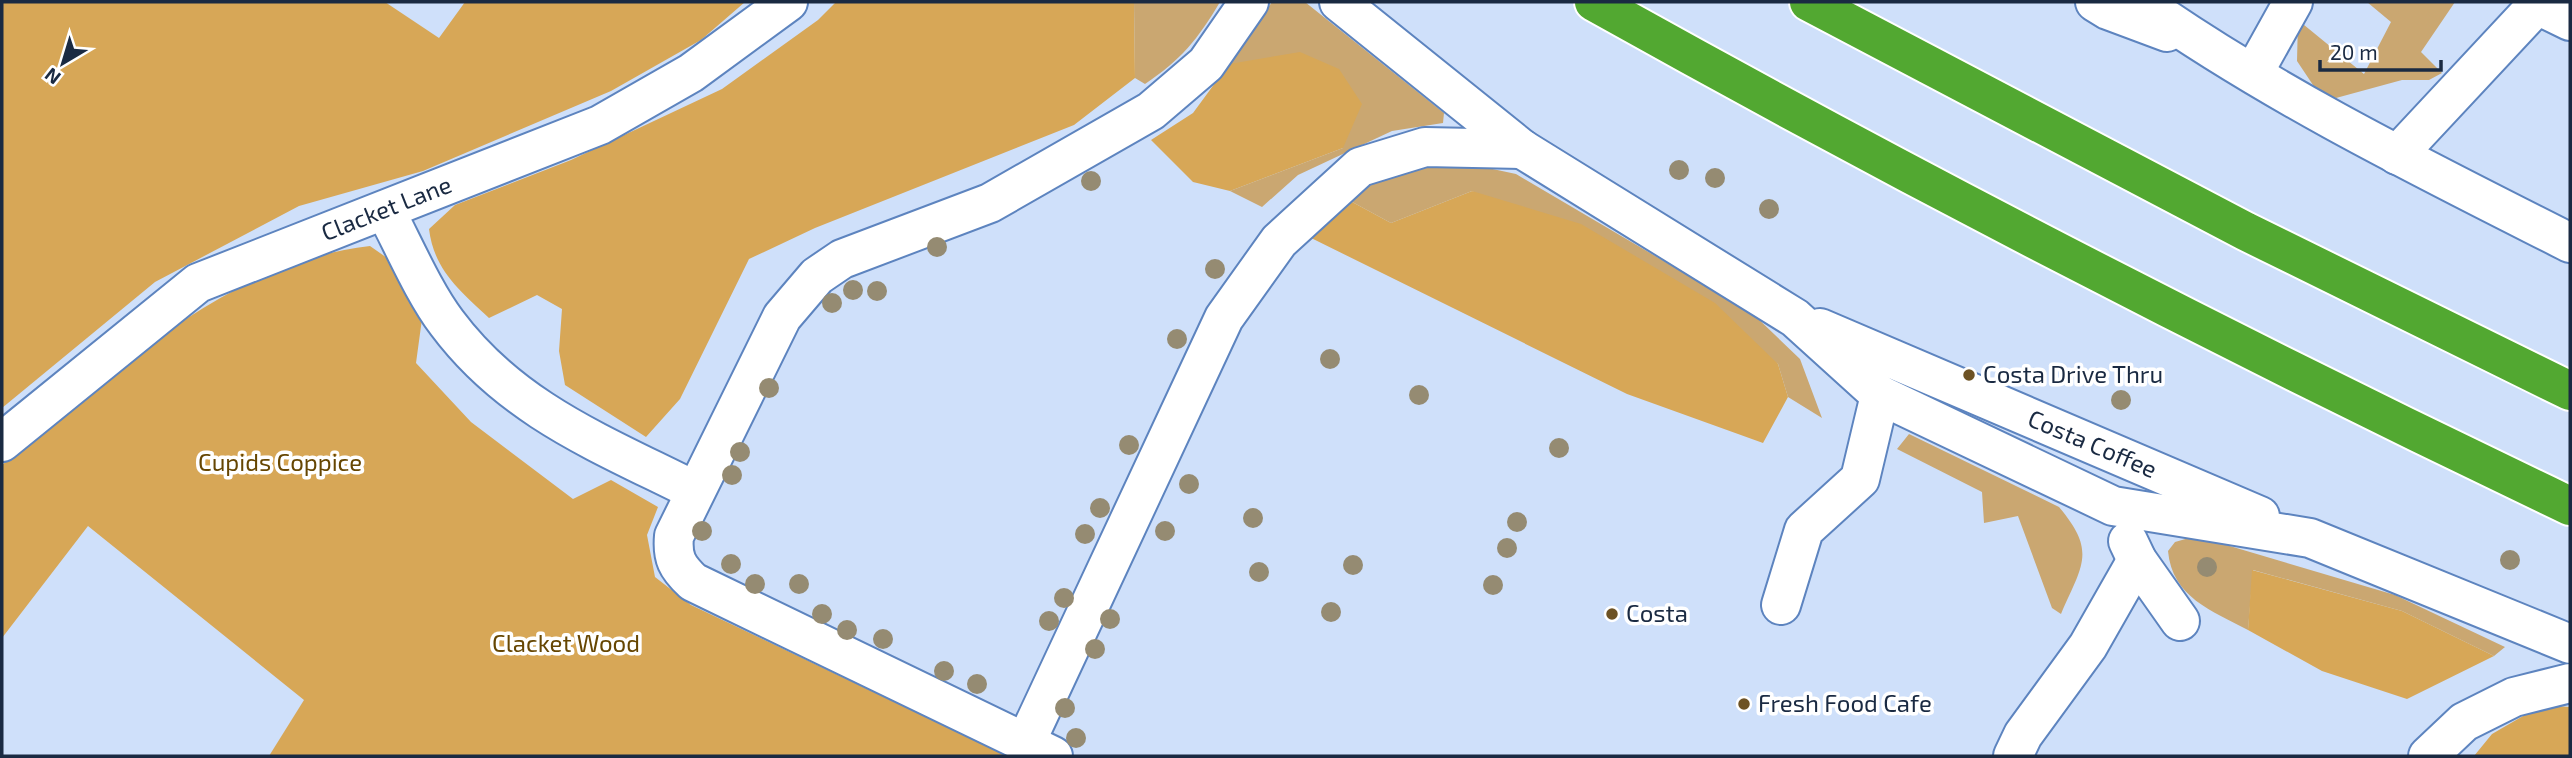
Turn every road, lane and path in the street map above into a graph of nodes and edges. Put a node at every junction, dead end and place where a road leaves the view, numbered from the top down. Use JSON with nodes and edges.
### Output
{"nodes":[{"id":1,"x":788,"y":2,"type":"edge"},
{"id":2,"x":1249,"y":2,"type":"edge"},
{"id":3,"x":1339,"y":2,"type":"edge"},
{"id":4,"x":1594,"y":2,"type":"edge"},
{"id":5,"x":1809,"y":2,"type":"edge"},
{"id":6,"x":2095,"y":2,"type":"edge"},
{"id":7,"x":2141,"y":2,"type":"edge"},
{"id":8,"x":2293,"y":2,"type":"edge"},
{"id":9,"x":2549,"y":9,"type":"edge"},
{"id":10,"x":2206,"y":47,"type":"junction"},
{"id":11,"x":2254,"y":72,"type":"junction"},
{"id":12,"x":1522,"y":149,"type":"junction"},
{"id":13,"x":2397,"y":155,"type":"junction"},
{"id":14,"x":386,"y":212,"type":"junction"},
{"id":15,"x":2570,"y":243,"type":"edge"},
{"id":16,"x":1795,"y":318,"type":"junction"},
{"id":17,"x":2570,"y":391,"type":"edge"},
{"id":18,"x":1880,"y":395,"type":"junction"},
{"id":19,"x":2,"y":442,"type":"edge"},
{"id":20,"x":695,"y":491,"type":"junction"},
{"id":21,"x":2113,"y":506,"type":"junction"},
{"id":22,"x":2570,"y":506,"type":"edge"},
{"id":23,"x":2309,"y":538,"type":"junction"},
{"id":24,"x":2137,"y":560,"type":"junction"},
{"id":25,"x":1781,"y":605,"type":"dead end"},
{"id":26,"x":2180,"y":621,"type":"dead end"},
{"id":27,"x":2570,"y":644,"type":"edge"},
{"id":28,"x":2570,"y":683,"type":"edge"},
{"id":29,"x":1039,"y":750,"type":"edge"},
{"id":30,"x":2013,"y":756,"type":"edge"},
{"id":31,"x":2428,"y":756,"type":"edge"}],
"edges":[{"from":1,"to":14,"type":"street","name":"Clacket Lane"},
{"from":2,"to":20,"type":"street"},
{"from":3,"to":12,"type":"street"},
{"from":4,"to":22,"type":"highway"},
{"from":5,"to":17,"type":"highway"},
{"from":6,"to":10,"type":"street"},
{"from":7,"to":10,"type":"street"},
{"from":8,"to":11,"type":"street"},
{"from":9,"to":13,"type":"street"},
{"from":10,"to":11,"type":"street"},
{"from":11,"to":13,"type":"street"},
{"from":12,"to":16,"type":"street"},
{"from":12,"to":29,"type":"street"},
{"from":13,"to":15,"type":"street"},
{"from":14,"to":19,"type":"street","name":"Clacket Lane"},
{"from":14,"to":20,"type":"street"},
{"from":16,"to":18,"type":"street"},
{"from":16,"to":23,"type":"street","name":"Costa Coffee"},
{"from":18,"to":21,"type":"street"},
{"from":18,"to":25,"type":"street"},
{"from":20,"to":29,"type":"street"},
{"from":21,"to":23,"type":"street"},
{"from":21,"to":24,"type":"street"},
{"from":23,"to":27,"type":"street"},
{"from":24,"to":26,"type":"street"},
{"from":24,"to":30,"type":"street"},
{"from":28,"to":31,"type":"street"}]}
